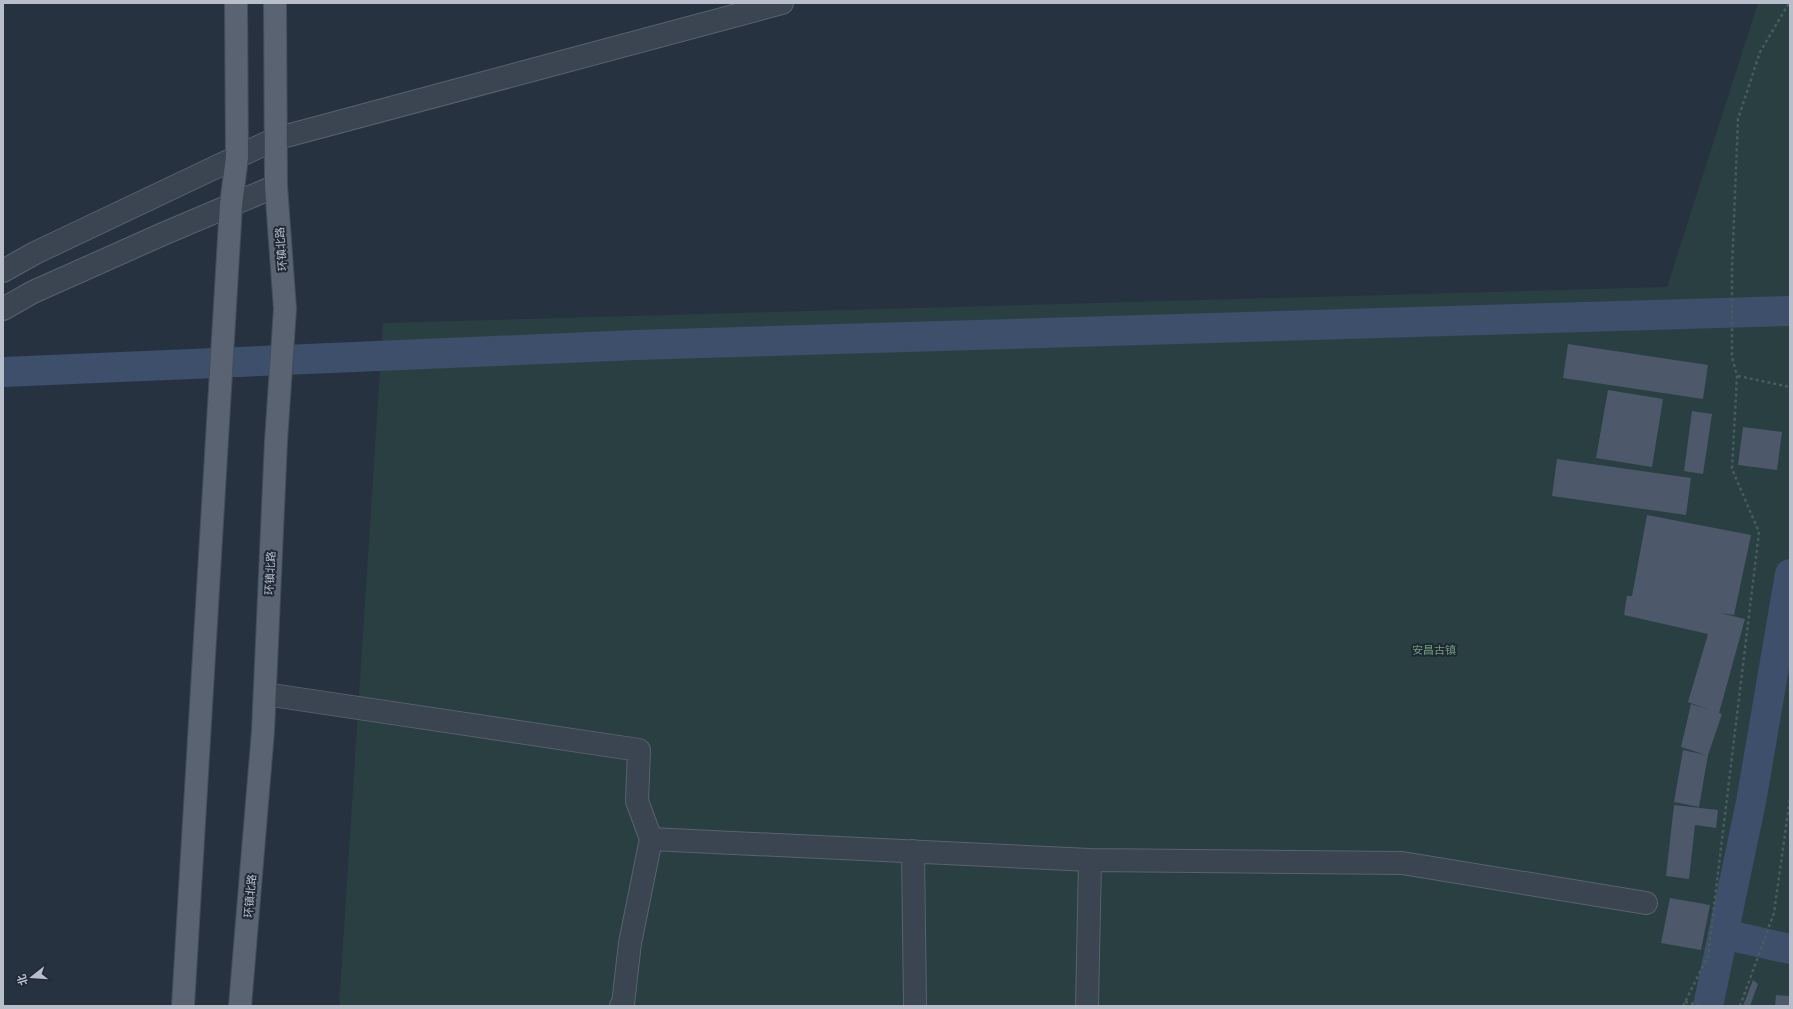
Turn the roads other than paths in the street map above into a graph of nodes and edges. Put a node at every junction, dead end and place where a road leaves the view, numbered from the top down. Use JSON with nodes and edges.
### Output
{"nodes":[{"id":1,"x":236,"y":3,"type":"edge"},
{"id":2,"x":275,"y":3,"type":"edge"},
{"id":3,"x":782,"y":3,"type":"edge"},
{"id":4,"x":276,"y":139,"type":"junction"},
{"id":5,"x":237,"y":157,"type":"junction"},
{"id":6,"x":276,"y":186,"type":"junction"},
{"id":7,"x":231,"y":205,"type":"junction"},
{"id":8,"x":3,"y":271,"type":"edge"},
{"id":9,"x":3,"y":309,"type":"edge"},
{"id":10,"x":265,"y":694,"type":"junction"},
{"id":11,"x":650,"y":839,"type":"junction"},
{"id":12,"x":913,"y":851,"type":"junction"},
{"id":13,"x":1090,"y":860,"type":"junction"},
{"id":14,"x":1646,"y":903,"type":"dead end"},
{"id":15,"x":183,"y":1006,"type":"edge"},
{"id":16,"x":240,"y":1006,"type":"edge"},
{"id":17,"x":621,"y":1006,"type":"edge"},
{"id":18,"x":915,"y":1006,"type":"edge"},
{"id":19,"x":1087,"y":1006,"type":"edge"}],
"edges":[{"from":1,"to":5,"type":"main road"},
{"from":2,"to":4,"type":"main road","name":"环镇北路"},
{"from":3,"to":4,"type":"street"},
{"from":4,"to":5,"type":"street"},
{"from":4,"to":6,"type":"main road","name":"环镇北路"},
{"from":5,"to":7,"type":"main road"},
{"from":5,"to":8,"type":"street"},
{"from":6,"to":7,"type":"street"},
{"from":6,"to":10,"type":"main road","name":"环镇北路"},
{"from":7,"to":9,"type":"street"},
{"from":7,"to":15,"type":"main road"},
{"from":10,"to":11,"type":"street"},
{"from":10,"to":16,"type":"main road","name":"环镇北路"},
{"from":11,"to":12,"type":"street"},
{"from":11,"to":17,"type":"street"},
{"from":12,"to":13,"type":"street"},
{"from":12,"to":18,"type":"street"},
{"from":13,"to":14,"type":"street"},
{"from":13,"to":19,"type":"street"}]}
